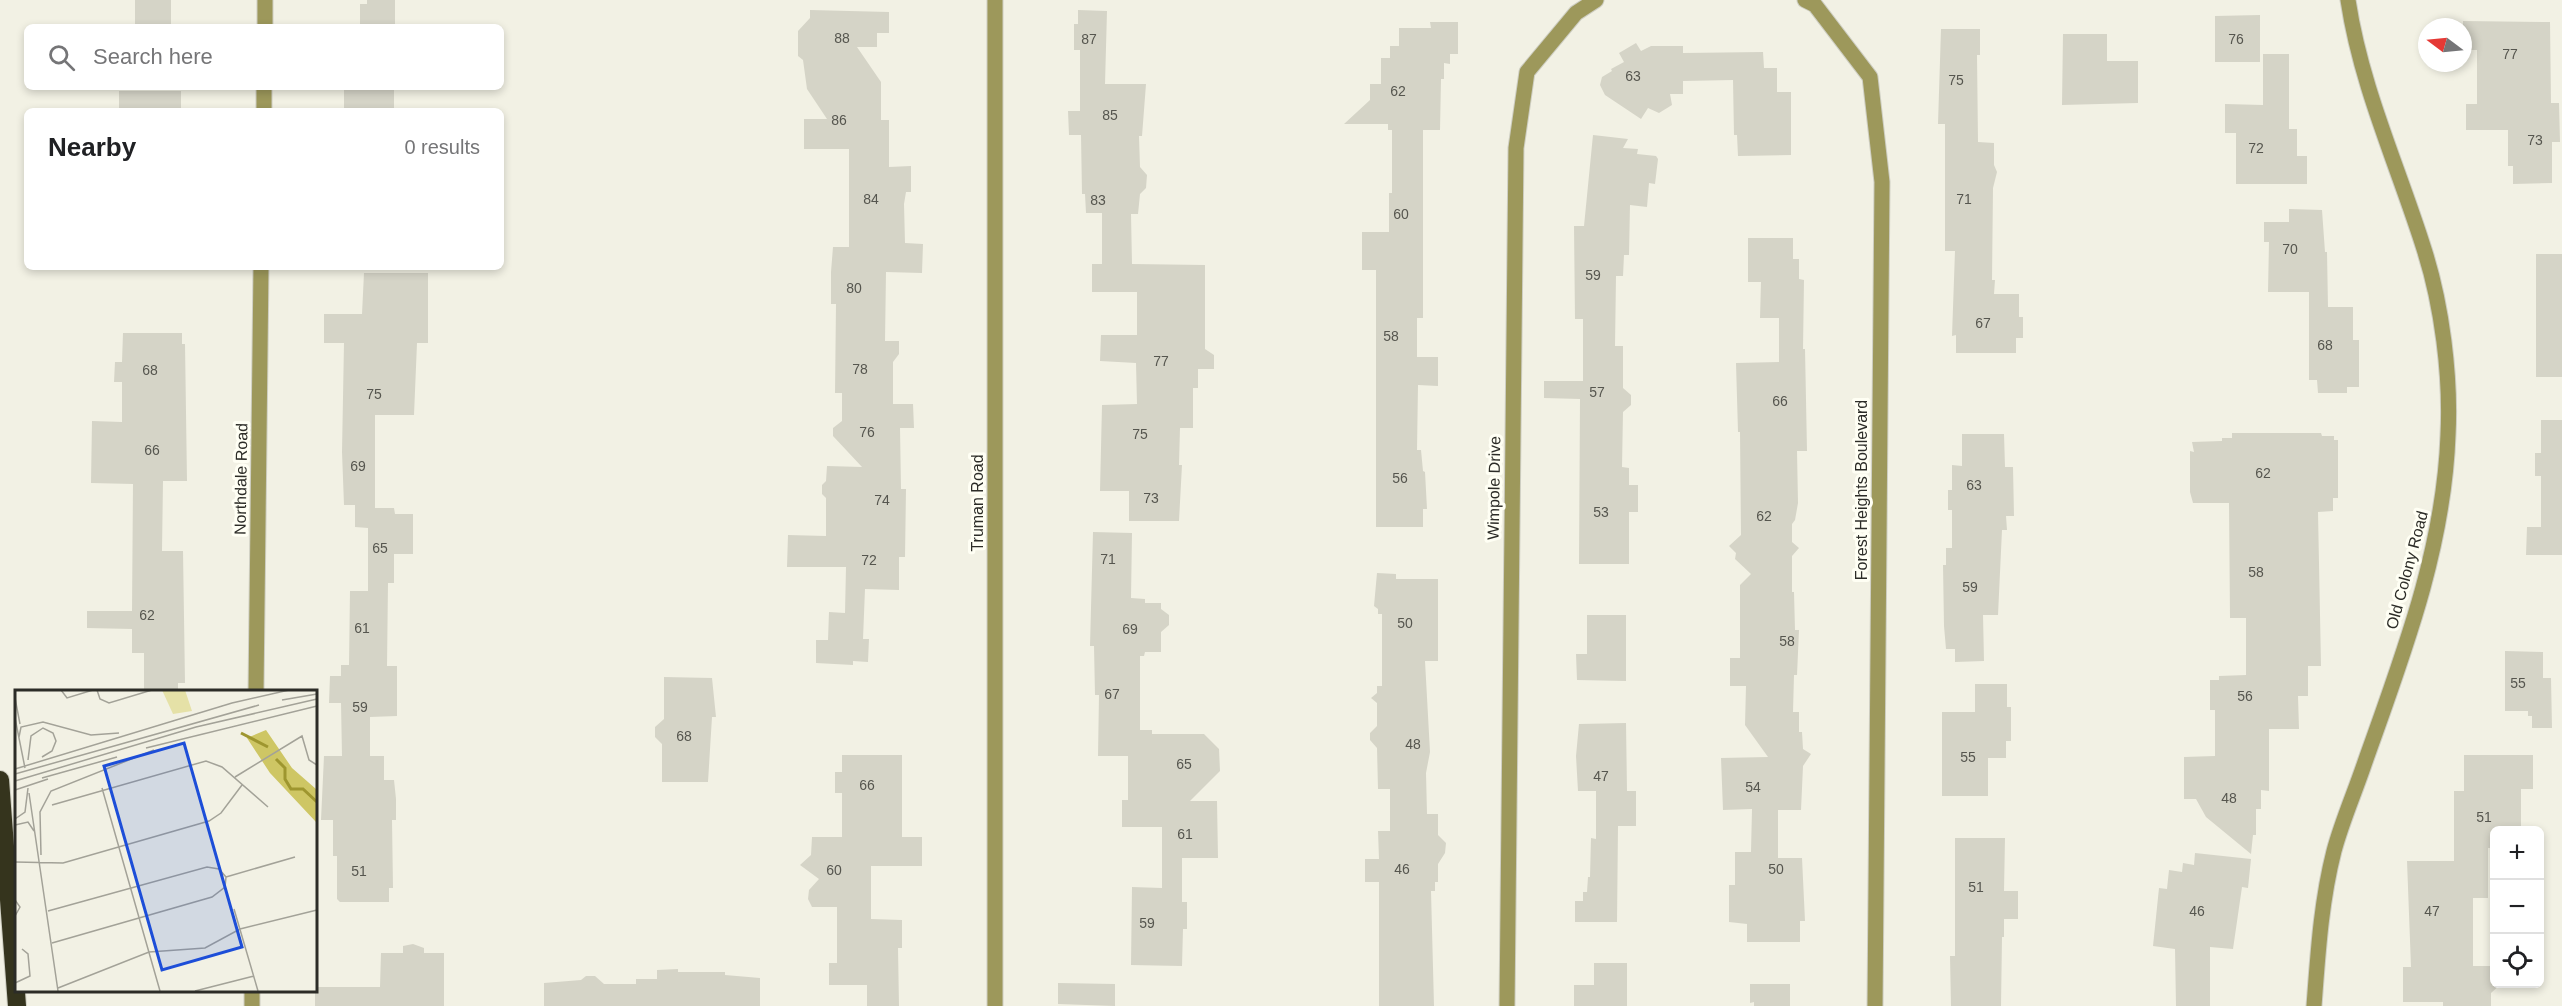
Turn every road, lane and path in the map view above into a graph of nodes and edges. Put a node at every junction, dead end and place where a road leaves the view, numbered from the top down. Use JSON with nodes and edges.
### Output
{"nodes":[{"id":1,"x":265,"y":0,"type":"edge"},
{"id":2,"x":995,"y":0,"type":"edge"},
{"id":3,"x":1596,"y":0,"type":"edge"},
{"id":4,"x":1805,"y":0,"type":"edge"},
{"id":5,"x":2348,"y":0,"type":"edge"},
{"id":6,"x":265,"y":24,"type":"edge"},
{"id":7,"x":264,"y":90,"type":"edge"},
{"id":8,"x":264,"y":108,"type":"edge"},
{"id":9,"x":261,"y":270,"type":"edge"},
{"id":10,"x":256,"y":690,"type":"edge"},
{"id":11,"x":0,"y":780,"type":"edge"},
{"id":12,"x":15,"y":979,"type":"edge"},
{"id":13,"x":16,"y":991,"type":"edge"},
{"id":14,"x":17,"y":1006,"type":"edge"},
{"id":15,"x":995,"y":1006,"type":"edge"},
{"id":16,"x":1507,"y":1006,"type":"edge"},
{"id":17,"x":1875,"y":1006,"type":"edge"},
{"id":18,"x":2314,"y":1006,"type":"edge"}],
"edges":[{"from":1,"to":6,"type":"street"},
{"from":2,"to":15,"type":"street","name":"Truman Road"},
{"from":3,"to":16,"type":"street","name":"Wimpole Drive"},
{"from":4,"to":17,"type":"street","name":"Forest Heights Boulevard"},
{"from":5,"to":18,"type":"street","name":"Old Colony Road"},
{"from":7,"to":8,"type":"street"},
{"from":9,"to":10,"type":"street","name":"Northdale Road"},
{"from":11,"to":12,"type":"highway"},
{"from":13,"to":14,"type":"highway"}]}
